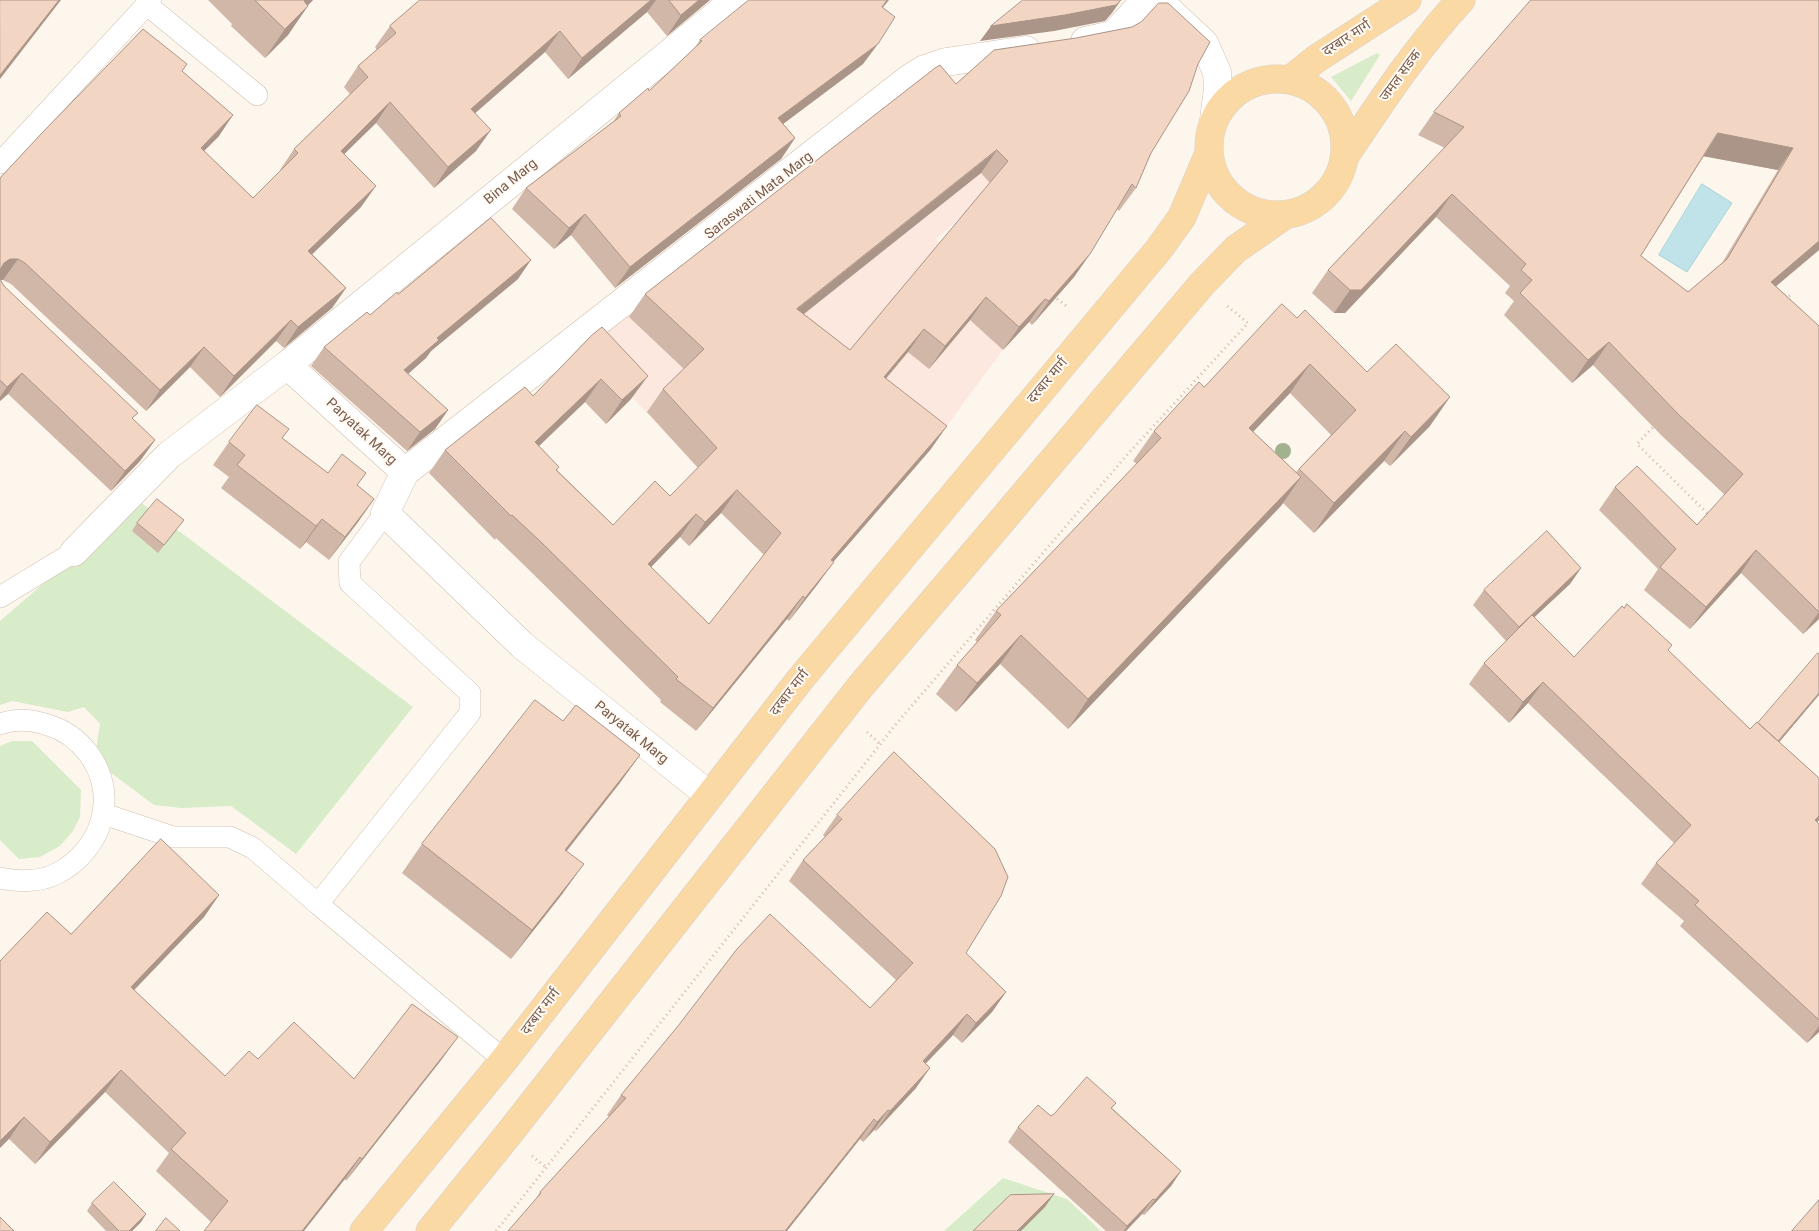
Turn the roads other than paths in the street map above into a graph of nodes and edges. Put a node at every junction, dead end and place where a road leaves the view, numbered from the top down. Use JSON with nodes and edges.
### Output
{"nodes":[{"id":1,"x":735,"y":0,"type":"edge"},
{"id":2,"x":1407,"y":0,"type":"edge"},
{"id":3,"x":1461,"y":0,"type":"edge"},
{"id":4,"x":1152,"y":1,"type":"edge"},
{"id":5,"x":148,"y":2,"type":"edge"},
{"id":6,"x":1290,"y":80,"type":"junction"},
{"id":7,"x":257,"y":95,"type":"dead end"},
{"id":8,"x":1214,"y":120,"type":"junction"},
{"id":9,"x":1209,"y":153,"type":"junction"},
{"id":10,"x":1345,"y":156,"type":"junction"},
{"id":11,"x":0,"y":162,"type":"edge"},
{"id":12,"x":1285,"y":215,"type":"junction"},
{"id":13,"x":287,"y":364,"type":"junction"},
{"id":14,"x":148,"y":435,"type":"edge"},
{"id":15,"x":169,"y":456,"type":"junction"},
{"id":16,"x":405,"y":472,"type":"junction"},
{"id":17,"x":385,"y":513,"type":"junction"},
{"id":18,"x":74,"y":552,"type":"joint"},
{"id":19,"x":0,"y":598,"type":"edge"},
{"id":20,"x":0,"y":724,"type":"edge"},
{"id":21,"x":709,"y":796,"type":"junction"},
{"id":22,"x":104,"y":814,"type":"junction"},
{"id":23,"x":0,"y":878,"type":"edge"},
{"id":24,"x":318,"y":904,"type":"junction"},
{"id":25,"x":504,"y":1060,"type":"junction"},
{"id":26,"x":364,"y":1231,"type":"edge"},
{"id":27,"x":430,"y":1231,"type":"edge"}],
"edges":[{"from":1,"to":13,"type":"street","name":"Bina Marg"},
{"from":2,"to":6,"type":"main road","name":"दरबार मार्ग"},
{"from":3,"to":10,"type":"main road","name":"जमल सडक"},
{"from":4,"to":8,"type":"street"},
{"from":4,"to":16,"type":"street","name":"Saraswati Mata Marg"},
{"from":5,"to":7,"type":"lane"},
{"from":5,"to":11,"type":"lane"},
{"from":6,"to":8,"type":"main road"},
{"from":6,"to":10,"type":"main road"},
{"from":8,"to":9,"type":"main road"},
{"from":9,"to":12,"type":"main road"},
{"from":9,"to":21,"type":"main road","name":"दरबार मार्ग"},
{"from":10,"to":12,"type":"main road"},
{"from":12,"to":27,"type":"main road"},
{"from":13,"to":15,"type":"street"},
{"from":13,"to":16,"type":"street","name":"Paryatak Marg"},
{"from":14,"to":15,"type":"street"},
{"from":15,"to":18,"type":"street"},
{"from":16,"to":17,"type":"street","name":"Paryatak Marg"},
{"from":17,"to":21,"type":"street","name":"Paryatak Marg"},
{"from":17,"to":24,"type":"lane"},
{"from":18,"to":19,"type":"lane"},
{"from":20,"to":22,"type":"lane"},
{"from":21,"to":25,"type":"main road","name":"दरबार मार्ग"},
{"from":22,"to":23,"type":"lane"},
{"from":22,"to":24,"type":"lane"},
{"from":24,"to":25,"type":"lane"},
{"from":25,"to":26,"type":"main road","name":"दरबार मार्ग"}]}
